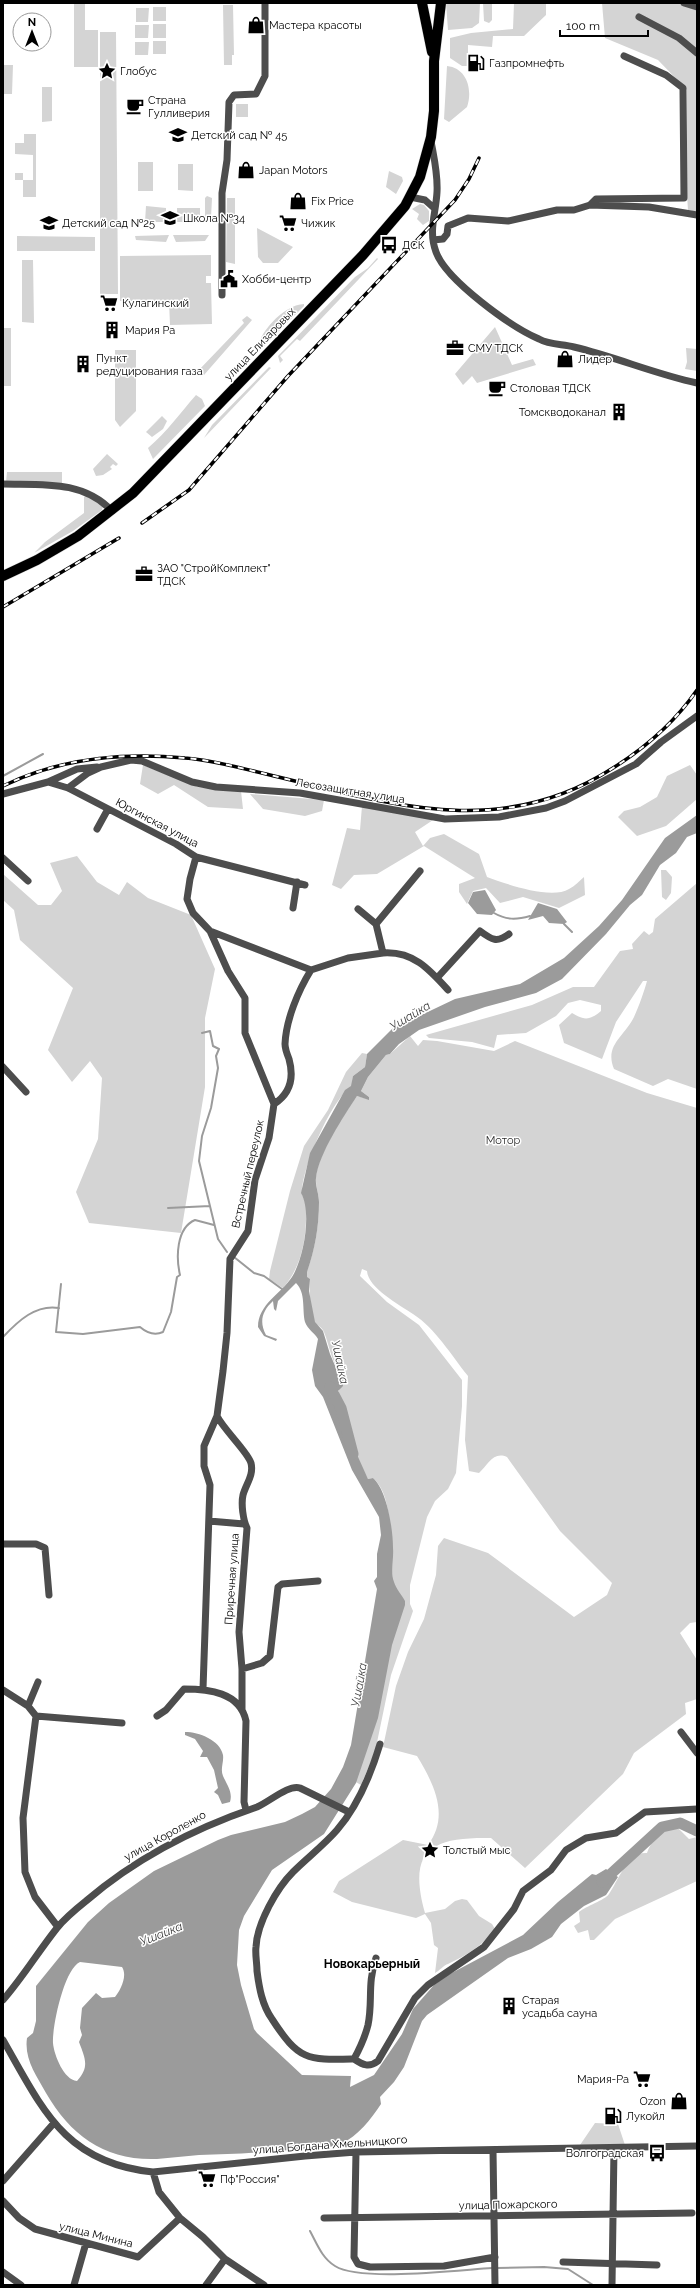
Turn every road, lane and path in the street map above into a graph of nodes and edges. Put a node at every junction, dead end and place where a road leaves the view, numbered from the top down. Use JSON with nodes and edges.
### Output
{"nodes":[{"id":1,"x":265,"y":3,"type":"edge"},
{"id":2,"x":422,"y":3,"type":"edge"},
{"id":3,"x":441,"y":3,"type":"edge"},
{"id":4,"x":684,"y":3,"type":"edge"},
{"id":5,"x":697,"y":7,"type":"edge"},
{"id":6,"x":639,"y":17,"type":"dead end"},
{"id":7,"x":697,"y":53,"type":"edge"},
{"id":8,"x":624,"y":56,"type":"dead end"},
{"id":9,"x":434,"y":61,"type":"junction"},
{"id":10,"x":430,"y":137,"type":"junction"},
{"id":11,"x":410,"y":197,"type":"junction"},
{"id":12,"x":590,"y":205,"type":"junction"},
{"id":13,"x":434,"y":208,"type":"junction"},
{"id":14,"x":697,"y":215,"type":"edge"},
{"id":15,"x":433,"y":240,"type":"junction"},
{"id":16,"x":222,"y":295,"type":"dead end"},
{"id":17,"x":697,"y":383,"type":"edge"},
{"id":18,"x":3,"y":484,"type":"edge"},
{"id":19,"x":112,"y":511,"type":"junction"},
{"id":20,"x":3,"y":576,"type":"edge"},
{"id":21,"x":697,"y":716,"type":"edge"},
{"id":22,"x":101,"y":767,"type":"junction"},
{"id":23,"x":48,"y":782,"type":"junction"},
{"id":24,"x":68,"y":788,"type":"junction"},
{"id":25,"x":3,"y":794,"type":"edge"},
{"id":26,"x":108,"y":809,"type":"junction"},
{"id":27,"x":97,"y":829,"type":"dead end"},
{"id":28,"x":196,"y":857,"type":"junction"},
{"id":29,"x":3,"y":858,"type":"edge"},
{"id":30,"x":420,"y":871,"type":"dead end"},
{"id":31,"x":28,"y":881,"type":"dead end"},
{"id":32,"x":297,"y":882,"type":"junction"},
{"id":33,"x":305,"y":884,"type":"dead end"},
{"id":34,"x":293,"y":908,"type":"dead end"},
{"id":35,"x":358,"y":909,"type":"dead end"},
{"id":36,"x":376,"y":924,"type":"junction"},
{"id":37,"x":210,"y":931,"type":"junction"},
{"id":38,"x":509,"y":934,"type":"dead end"},
{"id":39,"x":383,"y":953,"type":"junction"},
{"id":40,"x":311,"y":970,"type":"junction"},
{"id":41,"x":437,"y":978,"type":"junction"},
{"id":42,"x":448,"y":990,"type":"dead end"},
{"id":43,"x":3,"y":1068,"type":"edge"},
{"id":44,"x":26,"y":1092,"type":"dead end"},
{"id":45,"x":274,"y":1104,"type":"junction"},
{"id":46,"x":217,"y":1416,"type":"junction"},
{"id":47,"x":209,"y":1521,"type":"junction"},
{"id":48,"x":244,"y":1524,"type":"junction"},
{"id":49,"x":3,"y":1544,"type":"edge"},
{"id":50,"x":318,"y":1581,"type":"dead end"},
{"id":51,"x":49,"y":1595,"type":"dead end"},
{"id":52,"x":242,"y":1669,"type":"junction"},
{"id":53,"x":38,"y":1682,"type":"dead end"},
{"id":54,"x":203,"y":1689,"type":"junction"},
{"id":55,"x":3,"y":1690,"type":"edge"},
{"id":56,"x":28,"y":1706,"type":"junction"},
{"id":57,"x":242,"y":1710,"type":"junction"},
{"id":58,"x":36,"y":1716,"type":"junction"},
{"id":59,"x":156,"y":1716,"type":"dead end"},
{"id":60,"x":122,"y":1723,"type":"dead end"},
{"id":61,"x":681,"y":1732,"type":"dead end"},
{"id":62,"x":380,"y":1744,"type":"dead end"},
{"id":63,"x":697,"y":1753,"type":"edge"},
{"id":64,"x":697,"y":1809,"type":"edge"},
{"id":65,"x":246,"y":1810,"type":"junction"},
{"id":66,"x":348,"y":1811,"type":"junction"},
{"id":67,"x":58,"y":1927,"type":"junction"},
{"id":68,"x":376,"y":1958,"type":"dead end"},
{"id":69,"x":3,"y":2000,"type":"edge"},
{"id":70,"x":3,"y":2040,"type":"edge"},
{"id":71,"x":354,"y":2059,"type":"junction"},
{"id":72,"x":54,"y":2123,"type":"junction"},
{"id":73,"x":697,"y":2146,"type":"edge"},
{"id":74,"x":614,"y":2148,"type":"junction"},
{"id":75,"x":493,"y":2150,"type":"junction"},
{"id":76,"x":356,"y":2152,"type":"junction"},
{"id":77,"x":154,"y":2172,"type":"junction"},
{"id":78,"x":3,"y":2181,"type":"edge"},
{"id":79,"x":3,"y":2201,"type":"edge"},
{"id":80,"x":692,"y":2213,"type":"dead end"},
{"id":81,"x":614,"y":2214,"type":"junction"},
{"id":82,"x":493,"y":2217,"type":"junction"},
{"id":83,"x":180,"y":2218,"type":"junction"},
{"id":84,"x":324,"y":2218,"type":"dead end"},
{"id":85,"x":354,"y":2218,"type":"junction"},
{"id":86,"x":86,"y":2243,"type":"junction"},
{"id":87,"x":495,"y":2257,"type":"junction"},
{"id":88,"x":224,"y":2259,"type":"junction"},
{"id":89,"x":563,"y":2262,"type":"dead end"},
{"id":90,"x":613,"y":2264,"type":"junction"},
{"id":91,"x":657,"y":2265,"type":"dead end"},
{"id":92,"x":3,"y":2272,"type":"edge"},
{"id":93,"x":21,"y":2285,"type":"edge"},
{"id":94,"x":74,"y":2285,"type":"edge"},
{"id":95,"x":206,"y":2285,"type":"edge"},
{"id":96,"x":264,"y":2285,"type":"edge"},
{"id":97,"x":494,"y":2285,"type":"edge"},
{"id":98,"x":612,"y":2285,"type":"edge"}],
"edges":[{"from":1,"to":16,"type":"street"},
{"from":2,"to":9,"type":"main road","name":"улица Елизаровых"},
{"from":3,"to":9,"type":"main road","name":"улица Елизаровых"},
{"from":4,"to":5,"type":"street"},
{"from":6,"to":7,"type":"street"},
{"from":8,"to":12,"type":"street"},
{"from":9,"to":10,"type":"main road","name":"улица Елизаровых"},
{"from":10,"to":11,"type":"main road","name":"улица Елизаровых"},
{"from":10,"to":13,"type":"street"},
{"from":11,"to":13,"type":"street"},
{"from":11,"to":19,"type":"main road","name":"улица Елизаровых"},
{"from":12,"to":14,"type":"street"},
{"from":12,"to":15,"type":"street"},
{"from":13,"to":15,"type":"street"},
{"from":15,"to":17,"type":"street"},
{"from":18,"to":19,"type":"street"},
{"from":19,"to":20,"type":"main road","name":"улица Елизаровых"},
{"from":21,"to":22,"type":"street","name":"Лесозащитная улица"},
{"from":22,"to":23,"type":"street"},
{"from":22,"to":24,"type":"street","name":"Лесозащитная улица"},
{"from":23,"to":24,"type":"street","name":"Юргинская улица"},
{"from":23,"to":25,"type":"street"},
{"from":24,"to":26,"type":"street","name":"Юргинская улица"},
{"from":26,"to":27,"type":"street"},
{"from":26,"to":28,"type":"street","name":"Юргинская улица"},
{"from":28,"to":32,"type":"street","name":"Юргинская улица"},
{"from":28,"to":37,"type":"street"},
{"from":29,"to":31,"type":"street"},
{"from":30,"to":36,"type":"street"},
{"from":32,"to":33,"type":"street","name":"Юргинская улица"},
{"from":32,"to":34,"type":"street"},
{"from":35,"to":36,"type":"street"},
{"from":36,"to":39,"type":"street"},
{"from":37,"to":40,"type":"street"},
{"from":37,"to":45,"type":"street"},
{"from":38,"to":41,"type":"street"},
{"from":39,"to":40,"type":"street"},
{"from":39,"to":41,"type":"street"},
{"from":40,"to":45,"type":"street"},
{"from":41,"to":42,"type":"street"},
{"from":43,"to":44,"type":"street"},
{"from":45,"to":46,"type":"street","name":"Встречный переулок"},
{"from":46,"to":47,"type":"street","name":"Встречный переулок"},
{"from":46,"to":48,"type":"street","name":"Приречная улица"},
{"from":47,"to":48,"type":"street"},
{"from":47,"to":54,"type":"street"},
{"from":48,"to":52,"type":"street","name":"Приречная улица"},
{"from":49,"to":51,"type":"street"},
{"from":50,"to":52,"type":"street"},
{"from":52,"to":57,"type":"street","name":"Приречная улица"},
{"from":53,"to":56,"type":"street"},
{"from":54,"to":57,"type":"street"},
{"from":54,"to":59,"type":"street"},
{"from":55,"to":56,"type":"street"},
{"from":56,"to":58,"type":"street"},
{"from":57,"to":65,"type":"street"},
{"from":58,"to":60,"type":"street"},
{"from":58,"to":67,"type":"street"},
{"from":61,"to":63,"type":"street"},
{"from":62,"to":66,"type":"street"},
{"from":64,"to":71,"type":"street"},
{"from":65,"to":66,"type":"street","name":"улица Короленко"},
{"from":65,"to":67,"type":"street","name":"улица Короленко"},
{"from":66,"to":71,"type":"street"},
{"from":67,"to":69,"type":"street","name":"улица Короленко"},
{"from":68,"to":71,"type":"street"},
{"from":70,"to":72,"type":"street","name":"улица Богдана Хмельницкого"},
{"from":72,"to":77,"type":"street","name":"улица Богдана Хмельницкого"},
{"from":72,"to":78,"type":"street"},
{"from":73,"to":74,"type":"street","name":"улица Богдана Хмельницкого"},
{"from":74,"to":75,"type":"street","name":"улица Богдана Хмельницкого"},
{"from":74,"to":81,"type":"street"},
{"from":75,"to":76,"type":"street","name":"улица Богдана Хмельницкого"},
{"from":75,"to":82,"type":"street"},
{"from":76,"to":77,"type":"street","name":"улица Богдана Хмельницкого"},
{"from":76,"to":85,"type":"street"},
{"from":77,"to":83,"type":"street"},
{"from":79,"to":86,"type":"street","name":"улица Минина"},
{"from":80,"to":81,"type":"street","name":"улица Пожарского"},
{"from":81,"to":82,"type":"street","name":"улица Пожарского"},
{"from":81,"to":90,"type":"street"},
{"from":82,"to":85,"type":"street","name":"улица Пожарского"},
{"from":82,"to":87,"type":"street"},
{"from":83,"to":86,"type":"street","name":"улица Минина"},
{"from":83,"to":88,"type":"street"},
{"from":84,"to":85,"type":"street","name":"улица Пожарского"},
{"from":85,"to":87,"type":"street"},
{"from":86,"to":94,"type":"street"},
{"from":87,"to":97,"type":"street"},
{"from":88,"to":95,"type":"street"},
{"from":88,"to":96,"type":"street"},
{"from":89,"to":90,"type":"street"},
{"from":90,"to":91,"type":"street"},
{"from":90,"to":98,"type":"street"},
{"from":92,"to":93,"type":"street"}]}
